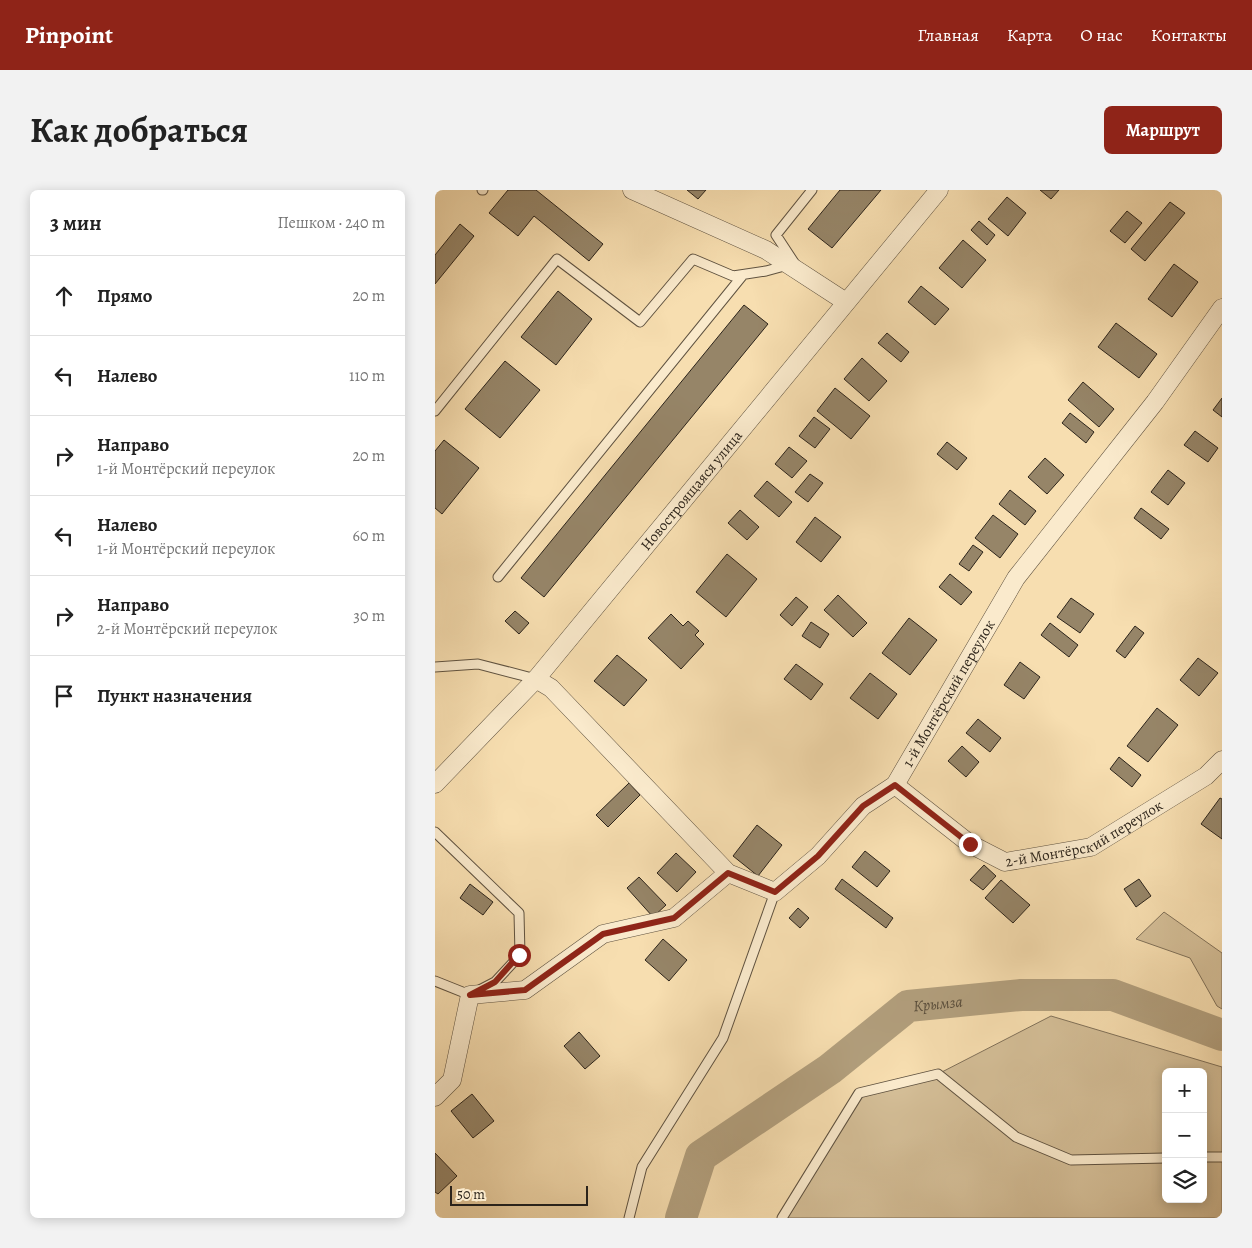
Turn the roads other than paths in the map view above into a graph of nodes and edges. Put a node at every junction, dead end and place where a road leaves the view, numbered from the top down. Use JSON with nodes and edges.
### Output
{"nodes":[{"id":1,"x":632,"y":190,"type":"edge"},
{"id":2,"x":812,"y":190,"type":"edge"},
{"id":3,"x":939,"y":190,"type":"edge"},
{"id":4,"x":795,"y":269,"type":"junction"},
{"id":5,"x":743,"y":275,"type":"junction"},
{"id":6,"x":846,"y":302,"type":"junction"},
{"id":7,"x":1222,"y":308,"type":"edge"},
{"id":8,"x":435,"y":411,"type":"edge"},
{"id":9,"x":498,"y":577,"type":"dead end"},
{"id":10,"x":435,"y":667,"type":"edge"},
{"id":11,"x":536,"y":679,"type":"junction"},
{"id":12,"x":1222,"y":760,"type":"edge"},
{"id":13,"x":435,"y":784,"type":"edge"},
{"id":14,"x":895,"y":785,"type":"junction"},
{"id":15,"x":435,"y":832,"type":"edge"},
{"id":16,"x":728,"y":873,"type":"junction"},
{"id":17,"x":775,"y":892,"type":"junction"},
{"id":18,"x":435,"y":981,"type":"edge"},
{"id":19,"x":470,"y":995,"type":"junction"},
{"id":20,"x":435,"y":1097,"type":"edge"},
{"id":21,"x":1207,"y":1157,"type":"edge"},
{"id":22,"x":1222,"y":1157,"type":"edge"},
{"id":23,"x":1162,"y":1158,"type":"edge"},
{"id":24,"x":642,"y":1167,"type":"junction"},
{"id":25,"x":629,"y":1218,"type":"edge"},
{"id":26,"x":635,"y":1218,"type":"edge"},
{"id":27,"x":782,"y":1218,"type":"edge"}],
"edges":[{"from":1,"to":4,"type":"street"},
{"from":2,"to":4,"type":"lane"},
{"from":3,"to":6,"type":"street","name":"Новостроящаяся улица"},
{"from":4,"to":5,"type":"lane"},
{"from":4,"to":6,"type":"street"},
{"from":5,"to":8,"type":"lane"},
{"from":5,"to":9,"type":"lane"},
{"from":6,"to":11,"type":"street","name":"Новостроящаяся улица"},
{"from":7,"to":14,"type":"street","name":"1-й Монтёрский переулок"},
{"from":10,"to":11,"type":"lane"},
{"from":11,"to":13,"type":"street","name":"Новостроящаяся улица"},
{"from":11,"to":16,"type":"street"},
{"from":12,"to":14,"type":"street","name":"2-й Монтёрский переулок"},
{"from":14,"to":17,"type":"street","name":"1-й Монтёрский переулок"},
{"from":15,"to":19,"type":"lane"},
{"from":16,"to":17,"type":"street"},
{"from":16,"to":19,"type":"street"},
{"from":17,"to":24,"type":"lane"},
{"from":18,"to":19,"type":"lane"},
{"from":19,"to":20,"type":"street"},
{"from":21,"to":22,"type":"lane"},
{"from":23,"to":27,"type":"lane"},
{"from":24,"to":25,"type":"lane"},
{"from":24,"to":26,"type":"lane"}]}
